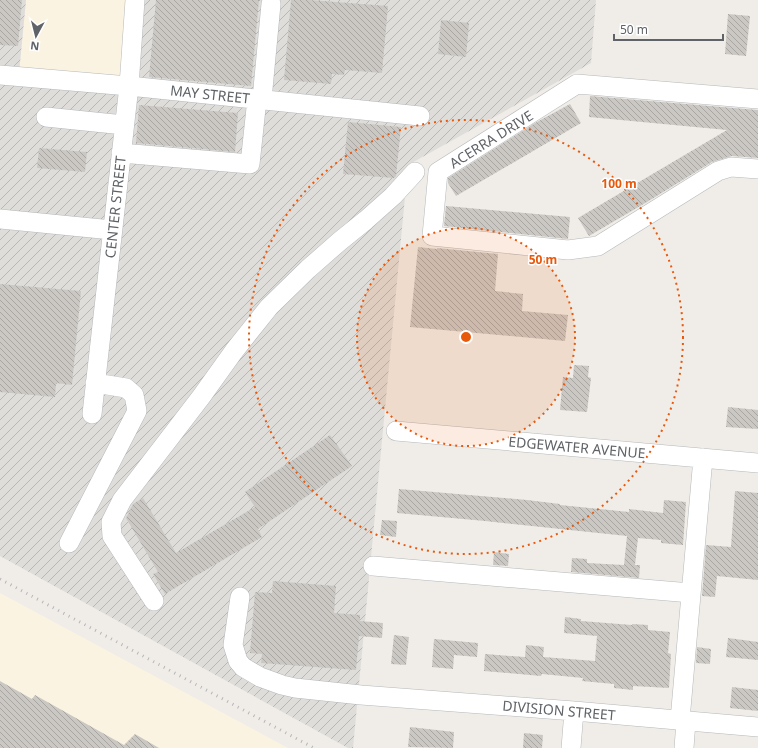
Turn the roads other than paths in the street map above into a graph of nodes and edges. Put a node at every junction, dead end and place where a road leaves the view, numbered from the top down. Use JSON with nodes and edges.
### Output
{"nodes":[{"id":1,"x":135,"y":0,"type":"edge"},
{"id":2,"x":271,"y":4,"type":"dead end"},
{"id":3,"x":0,"y":75,"type":"edge"},
{"id":4,"x":129,"y":86,"type":"junction"},
{"id":5,"x":260,"y":99,"type":"junction"},
{"id":6,"x":758,"y":99,"type":"edge"},
{"id":7,"x":420,"y":116,"type":"dead end"},
{"id":8,"x":46,"y":117,"type":"dead end"},
{"id":9,"x":124,"y":125,"type":"junction"},
{"id":10,"x":121,"y":153,"type":"junction"},
{"id":11,"x":758,"y":169,"type":"edge"},
{"id":12,"x":414,"y":172,"type":"dead end"},
{"id":13,"x":0,"y":219,"type":"edge"},
{"id":14,"x":112,"y":230,"type":"junction"},
{"id":15,"x":95,"y":383,"type":"junction"},
{"id":16,"x":92,"y":414,"type":"dead end"},
{"id":17,"x":396,"y":431,"type":"dead end"},
{"id":18,"x":702,"y":458,"type":"junction"},
{"id":19,"x":758,"y":463,"type":"edge"},
{"id":20,"x":69,"y":543,"type":"dead end"},
{"id":21,"x":372,"y":566,"type":"dead end"},
{"id":22,"x":691,"y":593,"type":"junction"},
{"id":23,"x":240,"y":597,"type":"dead end"},
{"id":24,"x":154,"y":601,"type":"dead end"},
{"id":25,"x":574,"y":711,"type":"junction"},
{"id":26,"x":683,"y":721,"type":"junction"},
{"id":27,"x":758,"y":727,"type":"edge"},
{"id":28,"x":571,"y":748,"type":"edge"},
{"id":29,"x":684,"y":748,"type":"edge"}],
"edges":[{"from":1,"to":4,"type":"street","name":"CENTER STREET"},
{"from":2,"to":5,"type":"street"},
{"from":3,"to":4,"type":"street","name":"MAY STREET"},
{"from":4,"to":5,"type":"street","name":"MAY STREET"},
{"from":4,"to":9,"type":"street","name":"CENTER STREET"},
{"from":5,"to":7,"type":"street","name":"MAY STREET"},
{"from":5,"to":10,"type":"street"},
{"from":6,"to":11,"type":"street","name":"ACERRA DRIVE"},
{"from":8,"to":9,"type":"street"},
{"from":9,"to":10,"type":"street","name":"CENTER STREET"},
{"from":10,"to":14,"type":"street","name":"CENTER STREET"},
{"from":12,"to":24,"type":"street"},
{"from":13,"to":14,"type":"street"},
{"from":14,"to":15,"type":"street","name":"CENTER STREET"},
{"from":15,"to":16,"type":"street","name":"CENTER STREET"},
{"from":15,"to":20,"type":"street"},
{"from":17,"to":18,"type":"street","name":"EDGEWATER AVENUE"},
{"from":18,"to":19,"type":"street","name":"EDGEWATER AVENUE"},
{"from":18,"to":22,"type":"street"},
{"from":21,"to":22,"type":"street"},
{"from":22,"to":26,"type":"street"},
{"from":23,"to":25,"type":"street","name":"DIVISION STREET"},
{"from":25,"to":26,"type":"street","name":"DIVISION STREET"},
{"from":25,"to":28,"type":"street"},
{"from":26,"to":27,"type":"street","name":"DIVISION STREET"},
{"from":26,"to":29,"type":"street"}]}
